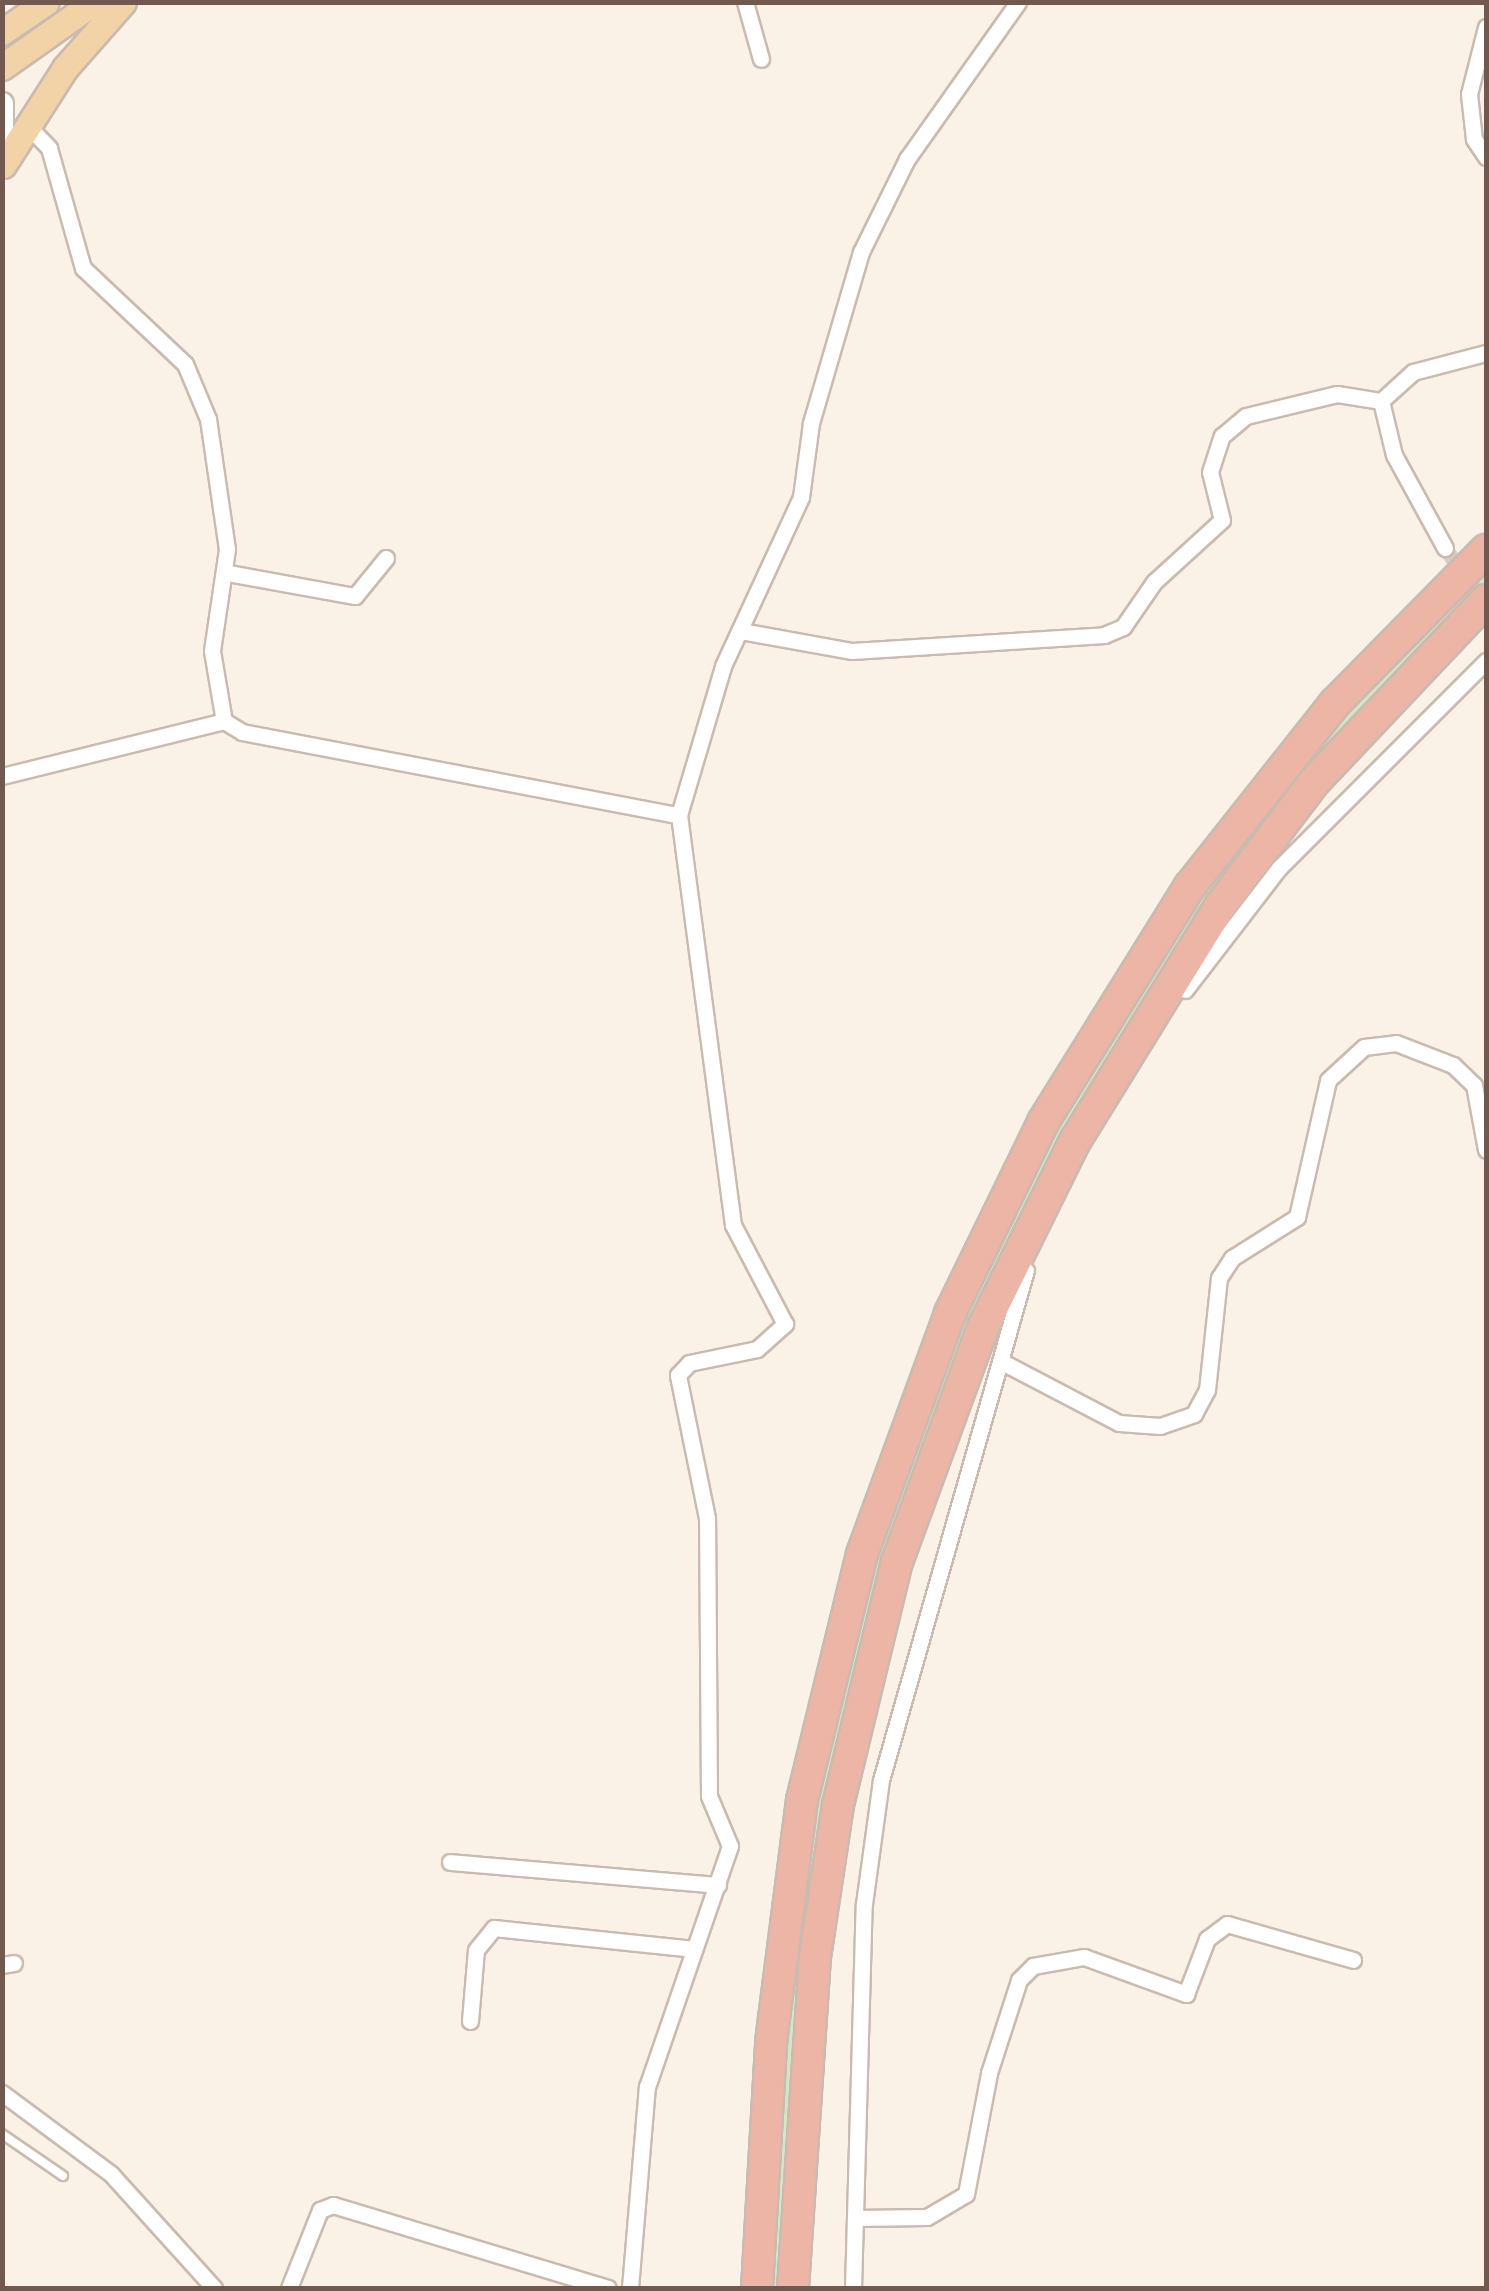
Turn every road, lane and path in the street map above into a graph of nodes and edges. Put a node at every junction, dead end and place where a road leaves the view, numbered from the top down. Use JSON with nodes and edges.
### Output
{"nodes":[{"id":1,"x":94,"y":2,"type":"edge"},
{"id":2,"x":123,"y":2,"type":"edge"},
{"id":3,"x":745,"y":2,"type":"edge"},
{"id":4,"x":1018,"y":2,"type":"edge"},
{"id":5,"x":44,"y":4,"type":"edge"},
{"id":6,"x":2,"y":11,"type":"edge"},
{"id":7,"x":1486,"y":27,"type":"edge"},
{"id":8,"x":2,"y":32,"type":"edge"},
{"id":9,"x":761,"y":59,"type":"dead end"},
{"id":10,"x":2,"y":67,"type":"edge"},
{"id":11,"x":2,"y":104,"type":"edge"},
{"id":12,"x":27,"y":125,"type":"junction"},
{"id":13,"x":1486,"y":157,"type":"edge"},
{"id":14,"x":2,"y":165,"type":"edge"},
{"id":15,"x":1486,"y":352,"type":"edge"},
{"id":16,"x":1381,"y":401,"type":"junction"},
{"id":17,"x":1445,"y":548,"type":"tunnel mouth"},
{"id":18,"x":1486,"y":550,"type":"edge"},
{"id":19,"x":386,"y":558,"type":"dead end"},
{"id":20,"x":228,"y":573,"type":"junction"},
{"id":21,"x":1486,"y":600,"type":"edge"},
{"id":22,"x":741,"y":631,"type":"junction"},
{"id":23,"x":1486,"y":661,"type":"edge"},
{"id":24,"x":224,"y":720,"type":"junction"},
{"id":25,"x":2,"y":776,"type":"edge"},
{"id":26,"x":679,"y":816,"type":"junction"},
{"id":27,"x":1486,"y":1150,"type":"edge"},
{"id":28,"x":1006,"y":1364,"type":"junction"},
{"id":29,"x":450,"y":1862,"type":"dead end"},
{"id":30,"x":718,"y":1886,"type":"junction"},
{"id":31,"x":694,"y":1950,"type":"junction"},
{"id":32,"x":1353,"y":1960,"type":"dead end"},
{"id":33,"x":470,"y":2021,"type":"dead end"},
{"id":34,"x":2,"y":2093,"type":"edge"},
{"id":35,"x":2,"y":2134,"type":"edge"},
{"id":36,"x":64,"y":2176,"type":"dead end"},
{"id":37,"x":856,"y":2218,"type":"junction"},
{"id":38,"x":214,"y":2288,"type":"edge"},
{"id":39,"x":289,"y":2288,"type":"edge"},
{"id":40,"x":608,"y":2288,"type":"edge"},
{"id":41,"x":630,"y":2288,"type":"edge"},
{"id":42,"x":757,"y":2288,"type":"edge"},
{"id":43,"x":793,"y":2288,"type":"edge"},
{"id":44,"x":853,"y":2288,"type":"edge"}],
"edges":[{"from":1,"to":10,"type":"main road"},
{"from":2,"to":12,"type":"main road"},
{"from":3,"to":9,"type":"street"},
{"from":4,"to":22,"type":"street"},
{"from":5,"to":6,"type":"main road"},
{"from":5,"to":8,"type":"main road"},
{"from":7,"to":13,"type":"street"},
{"from":11,"to":14,"type":"main road"},
{"from":12,"to":14,"type":"main road"},
{"from":12,"to":20,"type":"street"},
{"from":15,"to":16,"type":"street"},
{"from":16,"to":17,"type":"street"},
{"from":16,"to":22,"type":"street"},
{"from":18,"to":42,"type":"highway"},
{"from":19,"to":20,"type":"street"},
{"from":20,"to":24,"type":"street"},
{"from":21,"to":43,"type":"highway"},
{"from":22,"to":26,"type":"street"},
{"from":23,"to":28,"type":"street"},
{"from":24,"to":25,"type":"street"},
{"from":24,"to":26,"type":"street"},
{"from":26,"to":30,"type":"street"},
{"from":27,"to":28,"type":"street"},
{"from":28,"to":37,"type":"street"},
{"from":29,"to":30,"type":"street"},
{"from":30,"to":31,"type":"street"},
{"from":31,"to":33,"type":"street"},
{"from":31,"to":41,"type":"street"},
{"from":32,"to":37,"type":"street"},
{"from":34,"to":38,"type":"street"},
{"from":35,"to":36,"type":"lane"},
{"from":37,"to":44,"type":"street"},
{"from":39,"to":40,"type":"street"}]}
